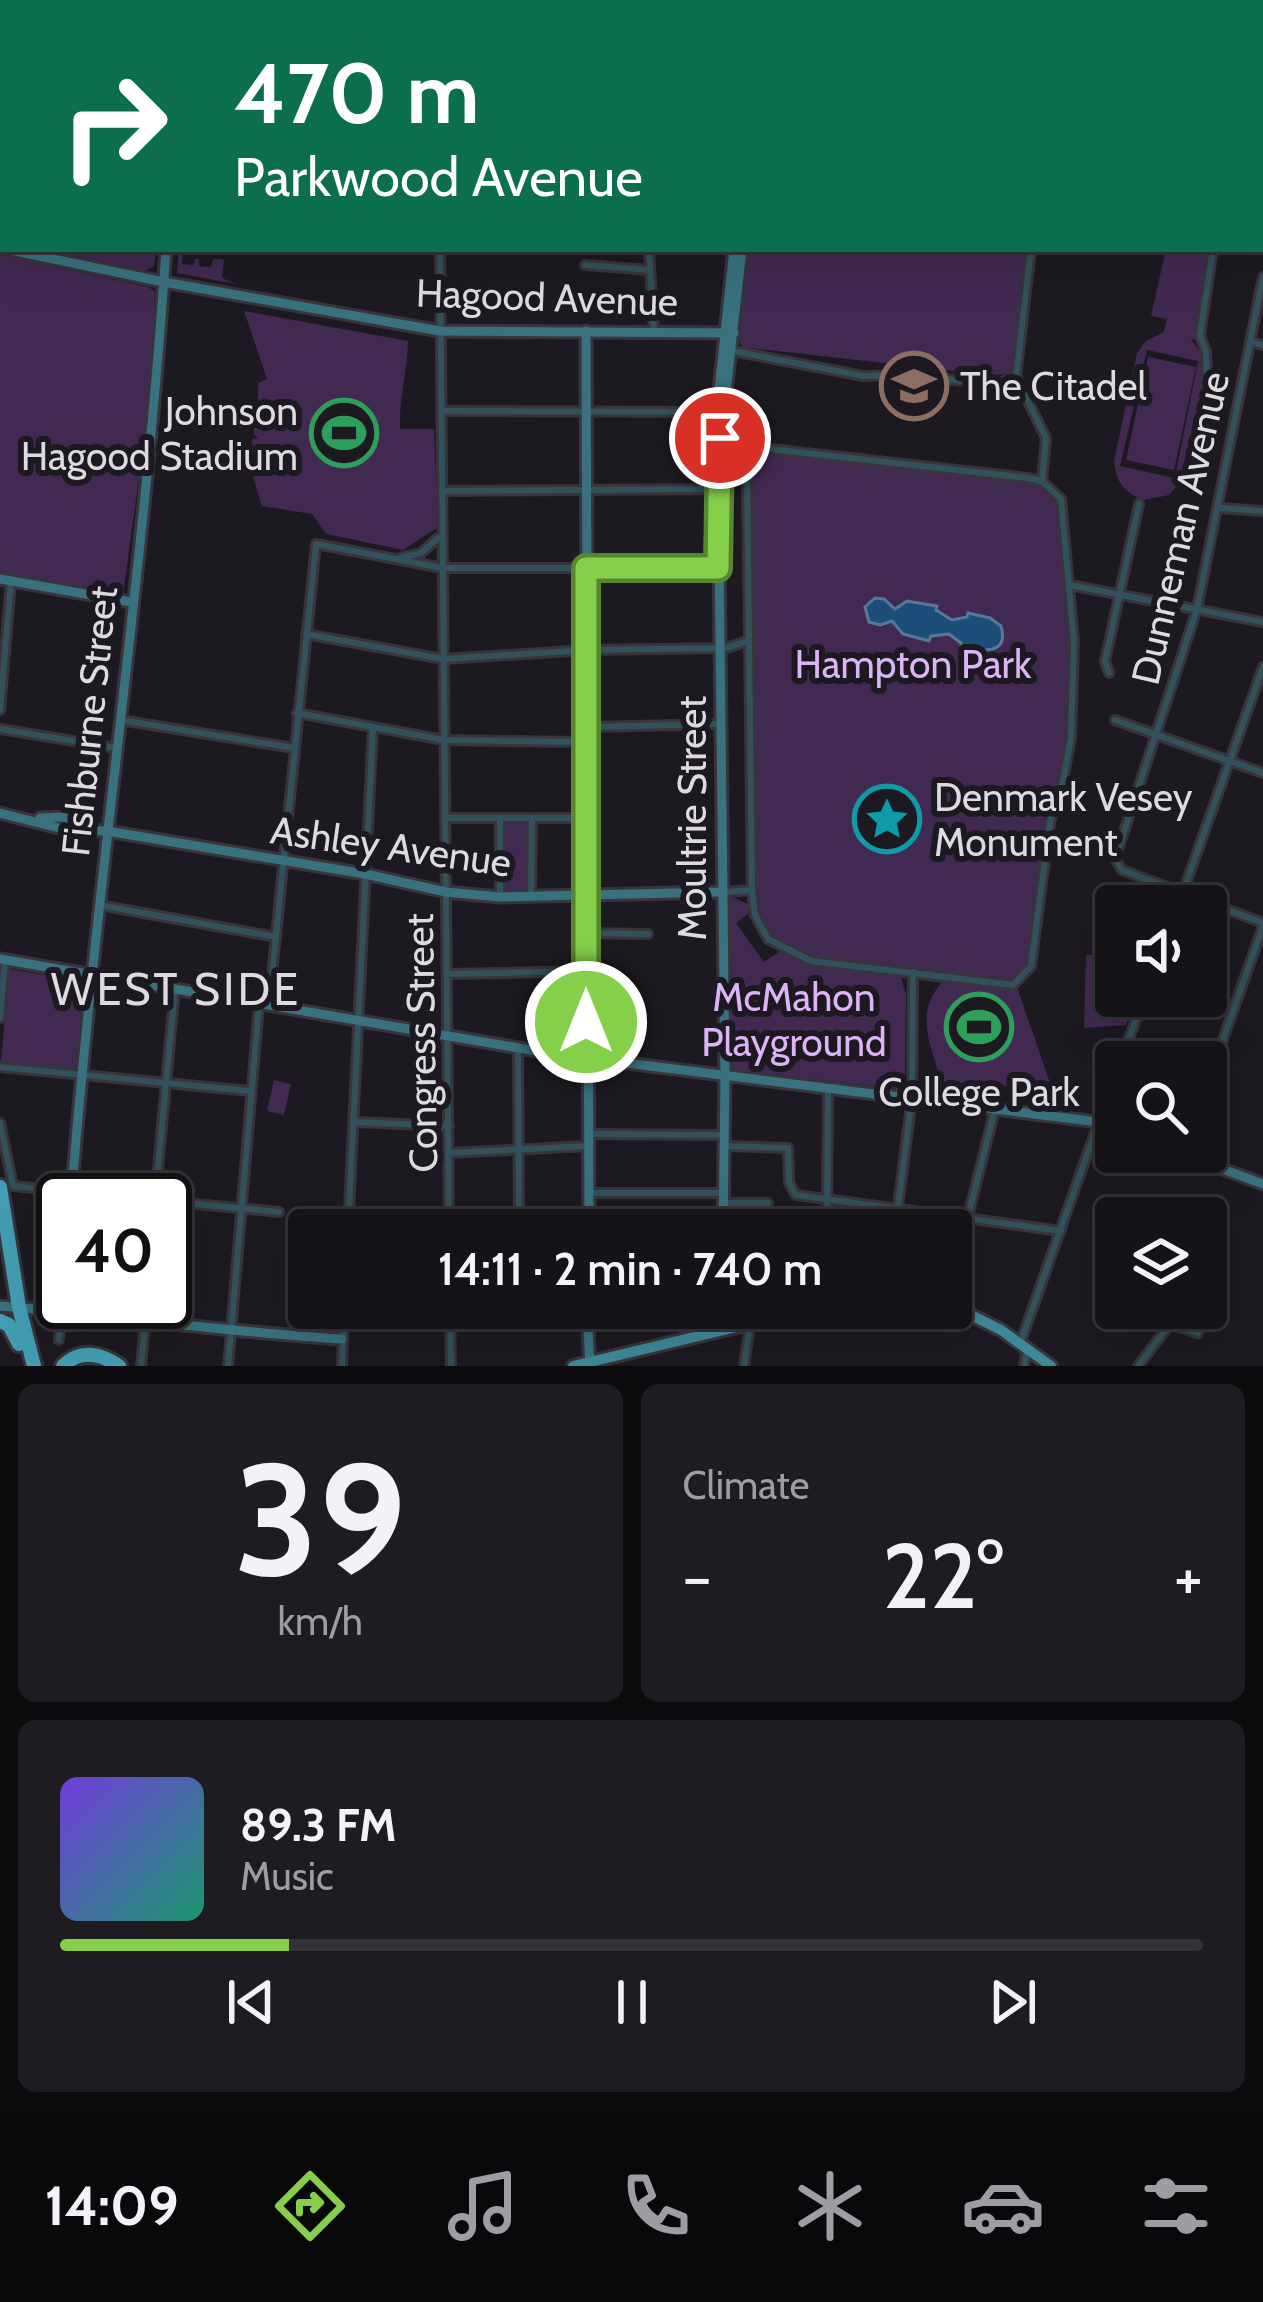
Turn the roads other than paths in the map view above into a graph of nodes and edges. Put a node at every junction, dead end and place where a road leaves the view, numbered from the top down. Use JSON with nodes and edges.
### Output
{"nodes":[{"id":1,"x":22,"y":252,"type":"edge"},
{"id":2,"x":166,"y":252,"type":"edge"},
{"id":3,"x":440,"y":252,"type":"edge"},
{"id":4,"x":649,"y":252,"type":"edge"},
{"id":5,"x":738,"y":252,"type":"edge"},
{"id":6,"x":1031,"y":252,"type":"edge"},
{"id":7,"x":1214,"y":252,"type":"edge"},
{"id":8,"x":585,"y":266,"type":"dead end"},
{"id":9,"x":650,"y":270,"type":"junction"},
{"id":10,"x":1263,"y":277,"type":"edge"},
{"id":11,"x":164,"y":282,"type":"junction"},
{"id":12,"x":440,"y":331,"type":"junction"},
{"id":13,"x":586,"y":331,"type":"junction"},
{"id":14,"x":654,"y":332,"type":"junction"},
{"id":15,"x":730,"y":332,"type":"junction"},
{"id":16,"x":1250,"y":342,"type":"junction"},
{"id":17,"x":1263,"y":345,"type":"edge"},
{"id":18,"x":733,"y":351,"type":"junction"},
{"id":19,"x":1016,"y":377,"type":"junction"},
{"id":20,"x":1207,"y":385,"type":"dead end"},
{"id":21,"x":722,"y":409,"type":"junction"},
{"id":22,"x":586,"y":410,"type":"junction"},
{"id":23,"x":441,"y":411,"type":"junction"},
{"id":24,"x":743,"y":435,"type":"junction"},
{"id":25,"x":770,"y":449,"type":"junction"},
{"id":26,"x":748,"y":466,"type":"junction"},
{"id":27,"x":1042,"y":481,"type":"junction"},
{"id":28,"x":718,"y":489,"type":"junction"},
{"id":29,"x":442,"y":490,"type":"junction"},
{"id":30,"x":586,"y":490,"type":"junction"},
{"id":31,"x":1139,"y":504,"type":"dead end"},
{"id":32,"x":1217,"y":507,"type":"junction"},
{"id":33,"x":1263,"y":512,"type":"edge"},
{"id":34,"x":442,"y":525,"type":"junction"},
{"id":35,"x":438,"y":538,"type":"junction"},
{"id":36,"x":394,"y":559,"type":"junction"},
{"id":37,"x":443,"y":568,"type":"junction"},
{"id":38,"x":586,"y":568,"type":"junction"},
{"id":39,"x":718,"y":568,"type":"junction"},
{"id":40,"x":5,"y":580,"type":"edge"},
{"id":41,"x":1070,"y":585,"type":"junction"},
{"id":42,"x":1121,"y":593,"type":"junction"},
{"id":43,"x":131,"y":602,"type":"junction"},
{"id":44,"x":1198,"y":609,"type":"junction"},
{"id":45,"x":1263,"y":622,"type":"edge"},
{"id":46,"x":306,"y":634,"type":"junction"},
{"id":47,"x":749,"y":639,"type":"junction"},
{"id":48,"x":723,"y":648,"type":"junction"},
{"id":49,"x":586,"y":650,"type":"junction"},
{"id":50,"x":443,"y":658,"type":"junction"},
{"id":51,"x":748,"y":662,"type":"junction"},
{"id":52,"x":1263,"y":667,"type":"edge"},
{"id":53,"x":1109,"y":673,"type":"dead end"},
{"id":54,"x":0,"y":710,"type":"edge"},
{"id":55,"x":297,"y":713,"type":"junction"},
{"id":56,"x":119,"y":719,"type":"junction"},
{"id":57,"x":1114,"y":720,"type":"dead end"},
{"id":58,"x":721,"y":724,"type":"junction"},
{"id":59,"x":373,"y":727,"type":"junction"},
{"id":60,"x":586,"y":727,"type":"junction"},
{"id":61,"x":0,"y":729,"type":"edge"},
{"id":62,"x":1158,"y":734,"type":"junction"},
{"id":63,"x":444,"y":740,"type":"junction"},
{"id":64,"x":585,"y":742,"type":"junction"},
{"id":65,"x":116,"y":748,"type":"junction"},
{"id":66,"x":294,"y":748,"type":"junction"},
{"id":67,"x":1231,"y":760,"type":"junction"},
{"id":68,"x":1263,"y":773,"type":"edge"},
{"id":69,"x":0,"y":813,"type":"edge"},
{"id":70,"x":444,"y":818,"type":"junction"},
{"id":71,"x":500,"y":818,"type":"junction"},
{"id":72,"x":532,"y":818,"type":"junction"},
{"id":73,"x":585,"y":818,"type":"junction"},
{"id":74,"x":102,"y":831,"type":"junction"},
{"id":75,"x":283,"y":862,"type":"junction"},
{"id":76,"x":365,"y":874,"type":"junction"},
{"id":77,"x":1166,"y":885,"type":"edge"},
{"id":78,"x":1186,"y":885,"type":"edge"},
{"id":79,"x":752,"y":890,"type":"junction"},
{"id":80,"x":446,"y":892,"type":"junction"},
{"id":81,"x":721,"y":892,"type":"junction"},
{"id":82,"x":586,"y":893,"type":"junction"},
{"id":83,"x":531,"y":895,"type":"junction"},
{"id":84,"x":500,"y":896,"type":"junction"},
{"id":85,"x":100,"y":904,"type":"junction"},
{"id":86,"x":1227,"y":909,"type":"edge"},
{"id":87,"x":1263,"y":924,"type":"edge"},
{"id":88,"x":586,"y":933,"type":"junction"},
{"id":89,"x":648,"y":934,"type":"dead end"},
{"id":90,"x":276,"y":937,"type":"junction"},
{"id":91,"x":2,"y":960,"type":"edge"},
{"id":92,"x":586,"y":971,"type":"junction"},
{"id":93,"x":913,"y":972,"type":"junction"},
{"id":94,"x":448,"y":974,"type":"junction"},
{"id":95,"x":90,"y":975,"type":"junction"},
{"id":96,"x":176,"y":988,"type":"junction"},
{"id":97,"x":264,"y":1005,"type":"junction"},
{"id":98,"x":0,"y":1018,"type":"edge"},
{"id":99,"x":359,"y":1022,"type":"junction"},
{"id":100,"x":448,"y":1037,"type":"junction"},
{"id":101,"x":1222,"y":1041,"type":"edge"},
{"id":102,"x":518,"y":1048,"type":"junction"},
{"id":103,"x":587,"y":1058,"type":"junction"},
{"id":104,"x":0,"y":1067,"type":"edge"},
{"id":105,"x":81,"y":1074,"type":"junction"},
{"id":106,"x":725,"y":1076,"type":"junction"},
{"id":107,"x":165,"y":1084,"type":"junction"},
{"id":108,"x":828,"y":1088,"type":"junction"},
{"id":109,"x":250,"y":1090,"type":"junction"},
{"id":110,"x":912,"y":1097,"type":"junction"},
{"id":111,"x":995,"y":1109,"type":"junction"},
{"id":112,"x":354,"y":1122,"type":"junction"},
{"id":113,"x":1095,"y":1122,"type":"edge"},
{"id":114,"x":0,"y":1123,"type":"edge"},
{"id":115,"x":449,"y":1126,"type":"junction"},
{"id":116,"x":1095,"y":1131,"type":"edge"},
{"id":117,"x":588,"y":1140,"type":"junction"},
{"id":118,"x":724,"y":1140,"type":"junction"},
{"id":119,"x":520,"y":1149,"type":"junction"},
{"id":120,"x":449,"y":1153,"type":"junction"},
{"id":121,"x":1227,"y":1170,"type":"edge"},
{"id":122,"x":73,"y":1173,"type":"edge"},
{"id":123,"x":156,"y":1173,"type":"edge"},
{"id":124,"x":1263,"y":1184,"type":"edge"},
{"id":125,"x":7,"y":1186,"type":"edge"},
{"id":126,"x":589,"y":1193,"type":"junction"},
{"id":127,"x":724,"y":1198,"type":"junction"},
{"id":128,"x":826,"y":1198,"type":"junction"},
{"id":129,"x":769,"y":1202,"type":"dead end"},
{"id":130,"x":192,"y":1203,"type":"edge"},
{"id":131,"x":241,"y":1208,"type":"junction"},
{"id":132,"x":898,"y":1208,"type":"junction"},
{"id":133,"x":349,"y":1209,"type":"edge"},
{"id":134,"x":449,"y":1209,"type":"edge"},
{"id":135,"x":519,"y":1209,"type":"edge"},
{"id":136,"x":589,"y":1209,"type":"edge"},
{"id":137,"x":724,"y":1209,"type":"edge"},
{"id":138,"x":826,"y":1209,"type":"edge"},
{"id":139,"x":906,"y":1209,"type":"edge"},
{"id":140,"x":970,"y":1209,"type":"edge"},
{"id":141,"x":280,"y":1212,"type":"dead end"},
{"id":142,"x":972,"y":1218,"type":"edge"},
{"id":143,"x":1061,"y":1231,"type":"junction"},
{"id":144,"x":0,"y":1306,"type":"edge"},
{"id":145,"x":19,"y":1307,"type":"junction"},
{"id":146,"x":36,"y":1309,"type":"edge"},
{"id":147,"x":972,"y":1317,"type":"edge"},
{"id":148,"x":0,"y":1321,"type":"edge"},
{"id":149,"x":192,"y":1326,"type":"edge"},
{"id":150,"x":59,"y":1329,"type":"edge"},
{"id":151,"x":145,"y":1329,"type":"edge"},
{"id":152,"x":343,"y":1329,"type":"edge"},
{"id":153,"x":451,"y":1329,"type":"edge"},
{"id":154,"x":588,"y":1329,"type":"edge"},
{"id":155,"x":730,"y":1329,"type":"edge"},
{"id":156,"x":749,"y":1329,"type":"edge"},
{"id":157,"x":722,"y":1331,"type":"joint"},
{"id":158,"x":231,"y":1332,"type":"junction"},
{"id":159,"x":1198,"y":1334,"type":"dead end"},
{"id":160,"x":343,"y":1339,"type":"junction"},
{"id":161,"x":58,"y":1340,"type":"dead end"},
{"id":162,"x":19,"y":1344,"type":"junction"},
{"id":163,"x":1024,"y":1345,"type":"junction"},
{"id":164,"x":590,"y":1364,"type":"edge"},
{"id":165,"x":24,"y":1366,"type":"edge"},
{"id":166,"x":34,"y":1366,"type":"edge"},
{"id":167,"x":62,"y":1366,"type":"edge"},
{"id":168,"x":119,"y":1366,"type":"edge"},
{"id":169,"x":141,"y":1366,"type":"edge"},
{"id":170,"x":228,"y":1366,"type":"edge"},
{"id":171,"x":342,"y":1366,"type":"edge"},
{"id":172,"x":452,"y":1366,"type":"edge"},
{"id":173,"x":573,"y":1366,"type":"edge"},
{"id":174,"x":744,"y":1366,"type":"edge"},
{"id":175,"x":1024,"y":1366,"type":"edge"},
{"id":176,"x":1051,"y":1366,"type":"edge"},
{"id":177,"x":1138,"y":1366,"type":"edge"}],
"edges":[{"from":1,"to":11,"type":"street","name":"Hagood Avenue"},
{"from":2,"to":11,"type":"street","name":"Fishburne Street"},
{"from":3,"to":12,"type":"street","name":"Congress Street"},
{"from":4,"to":9,"type":"street"},
{"from":5,"to":15,"type":"street","name":"Moultrie Street"},
{"from":6,"to":19,"type":"street"},
{"from":7,"to":20,"type":"street"},
{"from":8,"to":9,"type":"street"},
{"from":9,"to":14,"type":"street"},
{"from":10,"to":16,"type":"street","name":"Dunneman Avenue"},
{"from":11,"to":12,"type":"street","name":"Hagood Avenue"},
{"from":11,"to":43,"type":"street","name":"Fishburne Street"},
{"from":12,"to":13,"type":"street","name":"Hagood Avenue"},
{"from":12,"to":23,"type":"street","name":"Congress Street"},
{"from":13,"to":14,"type":"street","name":"Hagood Avenue"},
{"from":13,"to":22,"type":"street"},
{"from":14,"to":15,"type":"street","name":"Hagood Avenue"},
{"from":15,"to":18,"type":"street","name":"Moultrie Street"},
{"from":15,"to":21,"type":"street","name":"Moultrie Street"},
{"from":16,"to":17,"type":"street"},
{"from":16,"to":32,"type":"street","name":"Dunneman Avenue"},
{"from":18,"to":19,"type":"street"},
{"from":18,"to":21,"type":"street","name":"Moultrie Street"},
{"from":19,"to":27,"type":"street"},
{"from":21,"to":22,"type":"street"},
{"from":21,"to":24,"type":"street"},
{"from":21,"to":28,"type":"street","name":"Moultrie Street"},
{"from":22,"to":23,"type":"street"},
{"from":22,"to":30,"type":"street"},
{"from":23,"to":29,"type":"street","name":"Congress Street"},
{"from":24,"to":25,"type":"street"},
{"from":24,"to":26,"type":"street"},
{"from":25,"to":26,"type":"street"},
{"from":25,"to":27,"type":"street"},
{"from":26,"to":47,"type":"street"},
{"from":27,"to":41,"type":"street"},
{"from":28,"to":30,"type":"street"},
{"from":28,"to":39,"type":"street","name":"Moultrie Street"},
{"from":29,"to":30,"type":"street"},
{"from":29,"to":34,"type":"street","name":"Congress Street"},
{"from":30,"to":38,"type":"street"},
{"from":31,"to":42,"type":"street"},
{"from":32,"to":33,"type":"street"},
{"from":32,"to":44,"type":"street","name":"Dunneman Avenue"},
{"from":34,"to":35,"type":"street","name":"Congress Street"},
{"from":34,"to":37,"type":"street","name":"Congress Street"},
{"from":35,"to":36,"type":"street"},
{"from":35,"to":37,"type":"street","name":"Congress Street"},
{"from":36,"to":37,"type":"street"},
{"from":36,"to":46,"type":"street"},
{"from":37,"to":38,"type":"street"},
{"from":37,"to":50,"type":"street","name":"Congress Street"},
{"from":38,"to":39,"type":"street"},
{"from":38,"to":49,"type":"street"},
{"from":39,"to":48,"type":"street","name":"Moultrie Street"},
{"from":40,"to":43,"type":"street"},
{"from":40,"to":54,"type":"street"},
{"from":41,"to":42,"type":"street"},
{"from":41,"to":93,"type":"street"},
{"from":42,"to":44,"type":"street"},
{"from":42,"to":53,"type":"street"},
{"from":43,"to":56,"type":"street","name":"Fishburne Street"},
{"from":44,"to":45,"type":"street"},
{"from":44,"to":62,"type":"street","name":"Dunneman Avenue"},
{"from":46,"to":50,"type":"street"},
{"from":46,"to":55,"type":"street"},
{"from":47,"to":48,"type":"street"},
{"from":47,"to":51,"type":"street"},
{"from":48,"to":49,"type":"street"},
{"from":48,"to":51,"type":"street"},
{"from":48,"to":58,"type":"street","name":"Moultrie Street"},
{"from":49,"to":50,"type":"street"},
{"from":49,"to":60,"type":"street"},
{"from":50,"to":63,"type":"street","name":"Congress Street"},
{"from":51,"to":79,"type":"street"},
{"from":52,"to":67,"type":"street"},
{"from":55,"to":59,"type":"street"},
{"from":55,"to":66,"type":"street"},
{"from":56,"to":65,"type":"street","name":"Fishburne Street"},
{"from":56,"to":66,"type":"street"},
{"from":57,"to":62,"type":"street"},
{"from":58,"to":60,"type":"street"},
{"from":58,"to":81,"type":"street","name":"Moultrie Street"},
{"from":59,"to":63,"type":"street"},
{"from":59,"to":76,"type":"street"},
{"from":60,"to":64,"type":"street"},
{"from":61,"to":65,"type":"street"},
{"from":62,"to":67,"type":"street"},
{"from":62,"to":77,"type":"street","name":"Dunneman Avenue"},
{"from":63,"to":64,"type":"street"},
{"from":63,"to":70,"type":"street","name":"Congress Street"},
{"from":64,"to":73,"type":"street"},
{"from":65,"to":74,"type":"street","name":"Fishburne Street"},
{"from":66,"to":75,"type":"street"},
{"from":67,"to":68,"type":"street"},
{"from":67,"to":78,"type":"street"},
{"from":69,"to":74,"type":"street","name":"Ashley Avenue"},
{"from":70,"to":71,"type":"street"},
{"from":70,"to":80,"type":"street","name":"Congress Street"},
{"from":71,"to":72,"type":"street"},
{"from":71,"to":84,"type":"street"},
{"from":72,"to":73,"type":"street"},
{"from":72,"to":83,"type":"street"},
{"from":73,"to":82,"type":"street"},
{"from":74,"to":75,"type":"street","name":"Ashley Avenue"},
{"from":74,"to":85,"type":"street","name":"Fishburne Street"},
{"from":75,"to":76,"type":"street","name":"Ashley Avenue"},
{"from":75,"to":90,"type":"street"},
{"from":76,"to":80,"type":"street","name":"Ashley Avenue"},
{"from":76,"to":99,"type":"street"},
{"from":79,"to":81,"type":"street","name":"Ashley Avenue"},
{"from":79,"to":93,"type":"street"},
{"from":80,"to":84,"type":"street","name":"Ashley Avenue"},
{"from":80,"to":94,"type":"street","name":"Congress Street"},
{"from":81,"to":82,"type":"street","name":"Ashley Avenue"},
{"from":81,"to":106,"type":"street","name":"Moultrie Street"},
{"from":82,"to":83,"type":"street","name":"Ashley Avenue"},
{"from":82,"to":88,"type":"street"},
{"from":83,"to":84,"type":"street","name":"Ashley Avenue"},
{"from":85,"to":90,"type":"street"},
{"from":85,"to":95,"type":"street","name":"Fishburne Street"},
{"from":86,"to":87,"type":"street"},
{"from":87,"to":101,"type":"street"},
{"from":88,"to":89,"type":"street"},
{"from":88,"to":92,"type":"street"},
{"from":90,"to":97,"type":"street"},
{"from":91,"to":95,"type":"street"},
{"from":91,"to":98,"type":"street"},
{"from":92,"to":94,"type":"street"},
{"from":92,"to":103,"type":"street"},
{"from":93,"to":110,"type":"street"},
{"from":94,"to":100,"type":"street","name":"Congress Street"},
{"from":95,"to":96,"type":"street"},
{"from":95,"to":105,"type":"street","name":"Fishburne Street"},
{"from":96,"to":97,"type":"street"},
{"from":96,"to":107,"type":"street"},
{"from":97,"to":99,"type":"street"},
{"from":97,"to":109,"type":"street"},
{"from":99,"to":100,"type":"street"},
{"from":99,"to":112,"type":"street"},
{"from":100,"to":102,"type":"street"},
{"from":100,"to":115,"type":"street","name":"Congress Street"},
{"from":102,"to":103,"type":"street"},
{"from":102,"to":119,"type":"street"},
{"from":103,"to":106,"type":"street"},
{"from":103,"to":117,"type":"street"},
{"from":104,"to":105,"type":"street"},
{"from":105,"to":107,"type":"street"},
{"from":105,"to":122,"type":"street","name":"Fishburne Street"},
{"from":106,"to":108,"type":"street"},
{"from":106,"to":118,"type":"street","name":"Moultrie Street"},
{"from":107,"to":109,"type":"street"},
{"from":107,"to":123,"type":"street"},
{"from":108,"to":110,"type":"street"},
{"from":108,"to":128,"type":"street"},
{"from":109,"to":131,"type":"street"},
{"from":110,"to":111,"type":"street"},
{"from":110,"to":132,"type":"street"},
{"from":111,"to":113,"type":"street"},
{"from":111,"to":140,"type":"street"},
{"from":112,"to":115,"type":"street"},
{"from":112,"to":133,"type":"street"},
{"from":114,"to":125,"type":"street"},
{"from":115,"to":120,"type":"street","name":"Congress Street"},
{"from":116,"to":143,"type":"street"},
{"from":117,"to":118,"type":"street"},
{"from":117,"to":119,"type":"street"},
{"from":117,"to":126,"type":"street"},
{"from":118,"to":127,"type":"street","name":"Moultrie Street"},
{"from":118,"to":128,"type":"street"},
{"from":119,"to":120,"type":"street"},
{"from":119,"to":135,"type":"street"},
{"from":120,"to":134,"type":"street","name":"Congress Street"},
{"from":121,"to":124,"type":"street"},
{"from":125,"to":145,"type":"highway"},
{"from":126,"to":127,"type":"street"},
{"from":126,"to":136,"type":"street"},
{"from":127,"to":129,"type":"street"},
{"from":127,"to":137,"type":"street","name":"Moultrie Street"},
{"from":128,"to":132,"type":"street"},
{"from":128,"to":138,"type":"street"},
{"from":130,"to":131,"type":"street"},
{"from":131,"to":141,"type":"street"},
{"from":131,"to":158,"type":"street"},
{"from":132,"to":139,"type":"street"},
{"from":142,"to":143,"type":"street"},
{"from":143,"to":163,"type":"street"},
{"from":144,"to":145,"type":"street"},
{"from":145,"to":146,"type":"street"},
{"from":145,"to":162,"type":"highway"},
{"from":145,"to":166,"type":"highway"},
{"from":147,"to":163,"type":"main road"},
{"from":148,"to":162,"type":"highway"},
{"from":149,"to":158,"type":"street"},
{"from":150,"to":161,"type":"street"},
{"from":151,"to":169,"type":"street"},
{"from":152,"to":160,"type":"street"},
{"from":153,"to":172,"type":"street"},
{"from":154,"to":164,"type":"street"},
{"from":155,"to":157,"type":"main road"},
{"from":156,"to":174,"type":"street"},
{"from":157,"to":164,"type":"main road"},
{"from":158,"to":160,"type":"street"},
{"from":158,"to":170,"type":"street"},
{"from":159,"to":177,"type":"street"},
{"from":160,"to":171,"type":"street"},
{"from":162,"to":165,"type":"highway"},
{"from":163,"to":175,"type":"street"},
{"from":163,"to":176,"type":"main road"},
{"from":164,"to":173,"type":"main road"},
{"from":167,"to":168,"type":"highway"}]}
